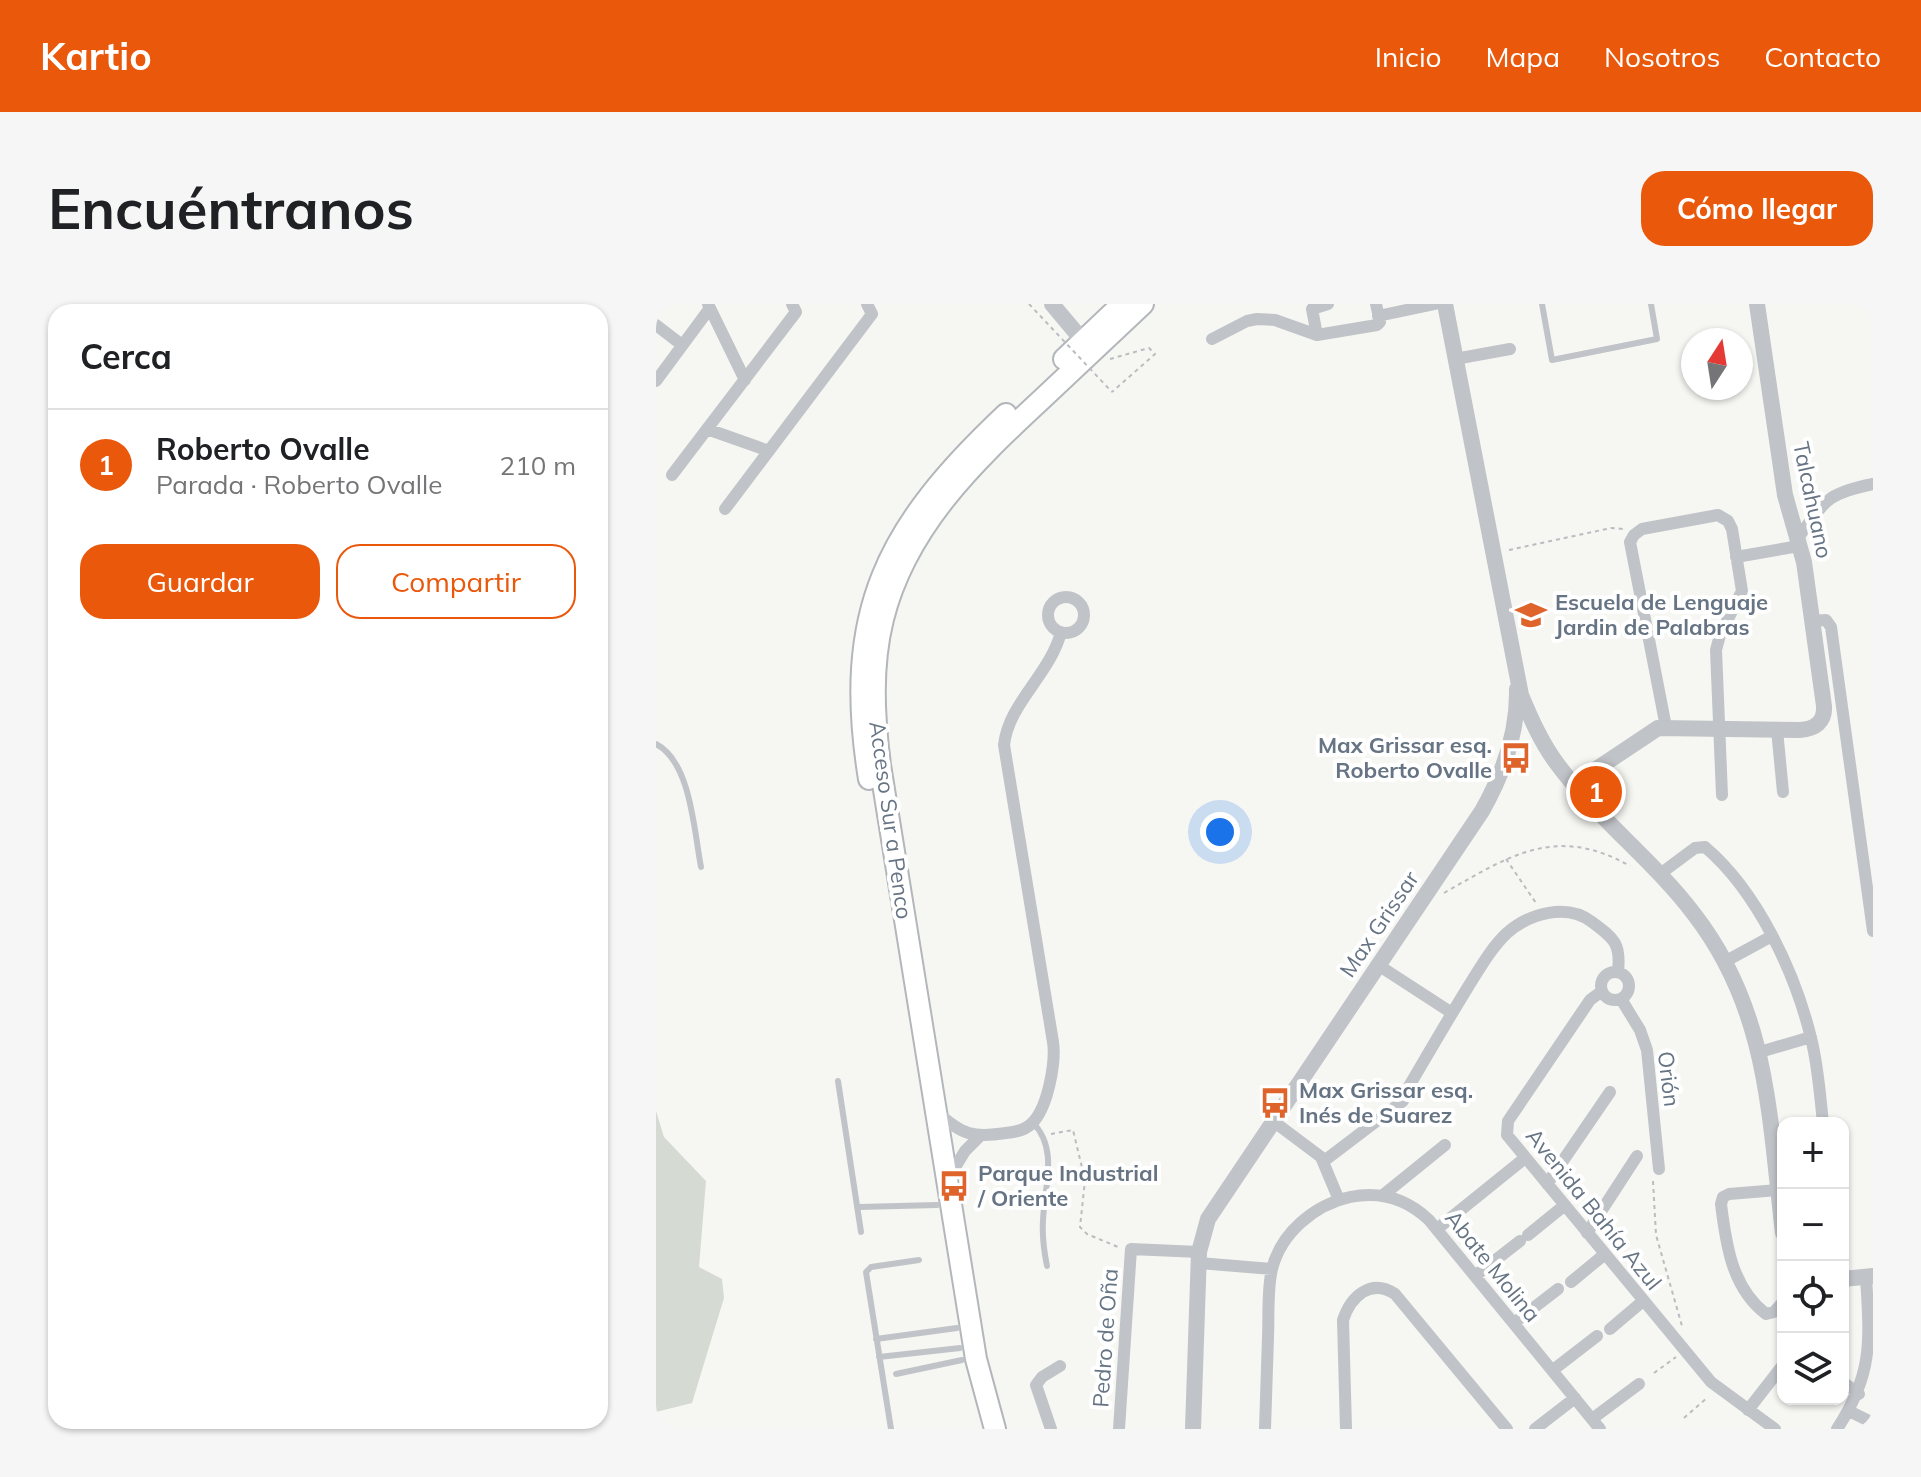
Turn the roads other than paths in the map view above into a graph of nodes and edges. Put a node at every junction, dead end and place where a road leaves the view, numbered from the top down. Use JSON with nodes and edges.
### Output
{"nodes":[{"id":1,"x":792,"y":304,"type":"edge"},
{"id":2,"x":1052,"y":304,"type":"edge"},
{"id":3,"x":1122,"y":304,"type":"edge"},
{"id":4,"x":1143,"y":304,"type":"edge"},
{"id":5,"x":1328,"y":304,"type":"edge"},
{"id":6,"x":1435,"y":304,"type":"edge"},
{"id":7,"x":1445,"y":304,"type":"edge"},
{"id":8,"x":1542,"y":304,"type":"edge"},
{"id":9,"x":1651,"y":304,"type":"edge"},
{"id":10,"x":1757,"y":304,"type":"edge"},
{"id":11,"x":709,"y":306,"type":"edge"},
{"id":12,"x":869,"y":309,"type":"edge"},
{"id":13,"x":1377,"y":310,"type":"edge"},
{"id":14,"x":656,"y":325,"type":"edge"},
{"id":15,"x":1317,"y":335,"type":"junction"},
{"id":16,"x":1212,"y":339,"type":"dead end"},
{"id":17,"x":1083,"y":341,"type":"junction"},
{"id":18,"x":682,"y":345,"type":"junction"},
{"id":19,"x":1510,"y":349,"type":"dead end"},
{"id":20,"x":1455,"y":359,"type":"junction"},
{"id":21,"x":745,"y":380,"type":"junction"},
{"id":22,"x":656,"y":381,"type":"edge"},
{"id":23,"x":707,"y":429,"type":"junction"},
{"id":24,"x":769,"y":451,"type":"junction"},
{"id":25,"x":672,"y":475,"type":"dead end"},
{"id":26,"x":1873,"y":484,"type":"edge"},
{"id":27,"x":725,"y":509,"type":"dead end"},
{"id":28,"x":1798,"y":543,"type":"junction"},
{"id":29,"x":1736,"y":557,"type":"junction"},
{"id":30,"x":1812,"y":621,"type":"junction"},
{"id":31,"x":1061,"y":632,"type":"dead end"},
{"id":32,"x":1836,"y":658,"type":"junction"},
{"id":33,"x":1818,"y":661,"type":"junction"},
{"id":34,"x":1517,"y":680,"type":"junction"},
{"id":35,"x":1666,"y":727,"type":"junction"},
{"id":36,"x":1720,"y":729,"type":"junction"},
{"id":37,"x":1777,"y":730,"type":"junction"},
{"id":38,"x":1543,"y":740,"type":"junction"},
{"id":39,"x":656,"y":744,"type":"edge"},
{"id":40,"x":1510,"y":745,"type":"junction"},
{"id":41,"x":1574,"y":784,"type":"junction"},
{"id":42,"x":1783,"y":792,"type":"dead end"},
{"id":43,"x":1722,"y":795,"type":"dead end"},
{"id":44,"x":701,"y":867,"type":"dead end"},
{"id":45,"x":1660,"y":874,"type":"junction"},
{"id":46,"x":1873,"y":931,"type":"edge"},
{"id":47,"x":1772,"y":936,"type":"junction"},
{"id":48,"x":1726,"y":961,"type":"junction"},
{"id":49,"x":1378,"y":965,"type":"junction"},
{"id":50,"x":1618,"y":972,"type":"junction"},
{"id":51,"x":1602,"y":991,"type":"junction"},
{"id":52,"x":1621,"y":999,"type":"junction"},
{"id":53,"x":1452,"y":1013,"type":"junction"},
{"id":54,"x":1811,"y":1037,"type":"junction"},
{"id":55,"x":1760,"y":1052,"type":"junction"},
{"id":56,"x":838,"y":1081,"type":"dead end"},
{"id":57,"x":1408,"y":1088,"type":"dead end"},
{"id":58,"x":1610,"y":1092,"type":"dead end"},
{"id":59,"x":1403,"y":1101,"type":"dead end"},
{"id":60,"x":936,"y":1111,"type":"junction"},
{"id":61,"x":1822,"y":1117,"type":"edge"},
{"id":62,"x":1273,"y":1121,"type":"junction"},
{"id":63,"x":1033,"y":1123,"type":"junction"},
{"id":64,"x":979,"y":1137,"type":"junction"},
{"id":65,"x":1777,"y":1144,"type":"edge"},
{"id":66,"x":1445,"y":1145,"type":"dead end"},
{"id":67,"x":1637,"y":1156,"type":"dead end"},
{"id":68,"x":1525,"y":1158,"type":"junction"},
{"id":69,"x":1324,"y":1161,"type":"junction"},
{"id":70,"x":1659,"y":1169,"type":"road end"},
{"id":71,"x":947,"y":1181,"type":"junction"},
{"id":72,"x":1547,"y":1184,"type":"junction"},
{"id":73,"x":1777,"y":1190,"type":"edge"},
{"id":74,"x":1382,"y":1196,"type":"junction"},
{"id":75,"x":1339,"y":1200,"type":"junction"},
{"id":76,"x":937,"y":1205,"type":"junction"},
{"id":77,"x":1565,"y":1205,"type":"junction"},
{"id":78,"x":859,"y":1207,"type":"junction"},
{"id":79,"x":1437,"y":1229,"type":"junction"},
{"id":80,"x":861,"y":1232,"type":"dead end"},
{"id":81,"x":1587,"y":1233,"type":"junction"},
{"id":82,"x":1605,"y":1254,"type":"junction"},
{"id":83,"x":1199,"y":1258,"type":"junction"},
{"id":84,"x":919,"y":1260,"type":"dead end"},
{"id":85,"x":1047,"y":1266,"type":"dead end"},
{"id":86,"x":1272,"y":1269,"type":"junction"},
{"id":87,"x":1475,"y":1276,"type":"junction"},
{"id":88,"x":1869,"y":1276,"type":"edge"},
{"id":89,"x":1849,"y":1278,"type":"edge"},
{"id":90,"x":1571,"y":1282,"type":"dead end"},
{"id":91,"x":1558,"y":1289,"type":"dead end"},
{"id":92,"x":1643,"y":1301,"type":"junction"},
{"id":93,"x":1777,"y":1309,"type":"edge"},
{"id":94,"x":1514,"y":1323,"type":"junction"},
{"id":95,"x":1610,"y":1329,"type":"dead end"},
{"id":96,"x":927,"y":1332,"type":"junction"},
{"id":97,"x":1597,"y":1336,"type":"dead end"},
{"id":98,"x":876,"y":1339,"type":"junction"},
{"id":99,"x":960,"y":1345,"type":"junction"},
{"id":100,"x":930,"y":1352,"type":"junction"},
{"id":101,"x":879,"y":1357,"type":"junction"},
{"id":102,"x":1060,"y":1366,"type":"dead end"},
{"id":103,"x":1553,"y":1370,"type":"junction"},
{"id":104,"x":1777,"y":1373,"type":"edge"},
{"id":105,"x":896,"y":1374,"type":"dead end"},
{"id":106,"x":1639,"y":1384,"type":"dead end"},
{"id":107,"x":1849,"y":1386,"type":"edge"},
{"id":108,"x":1859,"y":1394,"type":"junction"},
{"id":109,"x":1575,"y":1398,"type":"junction"},
{"id":110,"x":1748,"y":1410,"type":"junction"},
{"id":111,"x":1849,"y":1411,"type":"junction"},
{"id":112,"x":1873,"y":1423,"type":"edge"},
{"id":113,"x":1596,"y":1424,"type":"edge"},
{"id":114,"x":891,"y":1429,"type":"edge"},
{"id":115,"x":980,"y":1429,"type":"edge"},
{"id":116,"x":995,"y":1429,"type":"edge"},
{"id":117,"x":1051,"y":1429,"type":"edge"},
{"id":118,"x":1119,"y":1429,"type":"edge"},
{"id":119,"x":1193,"y":1429,"type":"edge"},
{"id":120,"x":1265,"y":1429,"type":"edge"},
{"id":121,"x":1346,"y":1429,"type":"edge"},
{"id":122,"x":1507,"y":1429,"type":"edge"},
{"id":123,"x":1535,"y":1429,"type":"edge"},
{"id":124,"x":1775,"y":1429,"type":"edge"},
{"id":125,"x":1837,"y":1429,"type":"edge"}],
"edges":[{"from":1,"to":21,"type":"street"},
{"from":2,"to":17,"type":"street"},
{"from":3,"to":17,"type":"main road","name":"Acceso Sur a Penco"},
{"from":4,"to":60,"type":"main road","name":"Acceso Sur a Penco"},
{"from":5,"to":15,"type":"street"},
{"from":6,"to":13,"type":"street"},
{"from":7,"to":20,"type":"street"},
{"from":8,"to":9,"type":"lane"},
{"from":10,"to":28,"type":"street","name":"Talcahuano"},
{"from":11,"to":18,"type":"street"},
{"from":11,"to":21,"type":"street"},
{"from":12,"to":24,"type":"street"},
{"from":13,"to":15,"type":"street"},
{"from":14,"to":18,"type":"street"},
{"from":15,"to":16,"type":"street"},
{"from":17,"to":76,"type":"main road","name":"Acceso Sur a Penco"},
{"from":18,"to":22,"type":"street"},
{"from":19,"to":20,"type":"street"},
{"from":20,"to":34,"type":"street"},
{"from":21,"to":23,"type":"street"},
{"from":23,"to":24,"type":"street"},
{"from":23,"to":25,"type":"street"},
{"from":24,"to":27,"type":"street"},
{"from":26,"to":28,"type":"street"},
{"from":28,"to":29,"type":"street"},
{"from":28,"to":30,"type":"street","name":"Talcahuano"},
{"from":29,"to":35,"type":"street"},
{"from":29,"to":36,"type":"street"},
{"from":30,"to":32,"type":"street"},
{"from":30,"to":33,"type":"street","name":"Talcahuano"},
{"from":31,"to":63,"type":"street"},
{"from":32,"to":33,"type":"street"},
{"from":32,"to":46,"type":"street"},
{"from":33,"to":37,"type":"street","name":"Talcahuano"},
{"from":34,"to":38,"type":"street"},
{"from":34,"to":40,"type":"street","name":"Max Grissar"},
{"from":35,"to":36,"type":"street"},
{"from":35,"to":41,"type":"street"},
{"from":36,"to":37,"type":"street"},
{"from":36,"to":43,"type":"street"},
{"from":37,"to":42,"type":"street"},
{"from":38,"to":40,"type":"street"},
{"from":38,"to":41,"type":"street"},
{"from":39,"to":44,"type":"lane"},
{"from":40,"to":49,"type":"street","name":"Max Grissar"},
{"from":41,"to":45,"type":"street"},
{"from":45,"to":47,"type":"street"},
{"from":45,"to":48,"type":"street"},
{"from":47,"to":48,"type":"street"},
{"from":47,"to":54,"type":"street"},
{"from":48,"to":55,"type":"street"},
{"from":49,"to":53,"type":"street"},
{"from":49,"to":62,"type":"street","name":"Max Grissar"},
{"from":50,"to":51,"type":"street","name":"Avenida Bahía Azul"},
{"from":50,"to":52,"type":"street"},
{"from":50,"to":53,"type":"street"},
{"from":51,"to":52,"type":"street"},
{"from":51,"to":68,"type":"street","name":"Avenida Bahía Azul"},
{"from":52,"to":70,"type":"street","name":"Orión"},
{"from":53,"to":57,"type":"street"},
{"from":54,"to":55,"type":"street"},
{"from":54,"to":61,"type":"street"},
{"from":55,"to":65,"type":"street"},
{"from":56,"to":78,"type":"lane"},
{"from":58,"to":72,"type":"street"},
{"from":59,"to":69,"type":"street"},
{"from":60,"to":64,"type":"street"},
{"from":60,"to":71,"type":"main road","name":"Acceso Sur a Penco"},
{"from":62,"to":69,"type":"street"},
{"from":62,"to":83,"type":"street","name":"Max Grissar"},
{"from":63,"to":64,"type":"street"},
{"from":63,"to":85,"type":"lane"},
{"from":64,"to":71,"type":"street"},
{"from":66,"to":74,"type":"street"},
{"from":67,"to":81,"type":"street"},
{"from":68,"to":72,"type":"street","name":"Avenida Bahía Azul"},
{"from":68,"to":79,"type":"street"},
{"from":69,"to":75,"type":"street"},
{"from":71,"to":116,"type":"main road","name":"Acceso Sur a Penco"},
{"from":72,"to":77,"type":"street","name":"Avenida Bahía Azul"},
{"from":73,"to":93,"type":"street"},
{"from":74,"to":75,"type":"street","name":"Abate Molina"},
{"from":74,"to":79,"type":"street","name":"Abate Molina"},
{"from":75,"to":86,"type":"street","name":"Abate Molina"},
{"from":76,"to":78,"type":"lane"},
{"from":76,"to":99,"type":"main road","name":"Acceso Sur a Penco"},
{"from":77,"to":81,"type":"street","name":"Avenida Bahía Azul"},
{"from":77,"to":87,"type":"street"},
{"from":78,"to":80,"type":"lane"},
{"from":79,"to":87,"type":"street","name":"Abate Molina"},
{"from":81,"to":82,"type":"street","name":"Avenida Bahía Azul"},
{"from":82,"to":90,"type":"street"},
{"from":82,"to":92,"type":"street","name":"Avenida Bahía Azul"},
{"from":83,"to":86,"type":"street"},
{"from":83,"to":118,"type":"street","name":"Pedro de Oña"},
{"from":83,"to":119,"type":"street","name":"Max Grissar"},
{"from":84,"to":98,"type":"lane"},
{"from":86,"to":120,"type":"street","name":"Abate Molina"},
{"from":87,"to":94,"type":"street","name":"Abate Molina"},
{"from":88,"to":89,"type":"street"},
{"from":88,"to":108,"type":"street"},
{"from":91,"to":94,"type":"street"},
{"from":92,"to":95,"type":"street"},
{"from":92,"to":110,"type":"street","name":"Avenida Bahía Azul"},
{"from":94,"to":103,"type":"street","name":"Abate Molina"},
{"from":96,"to":98,"type":"lane"},
{"from":96,"to":99,"type":"lane"},
{"from":96,"to":100,"type":"lane"},
{"from":97,"to":103,"type":"street"},
{"from":98,"to":101,"type":"lane"},
{"from":99,"to":100,"type":"lane"},
{"from":99,"to":105,"type":"lane"},
{"from":99,"to":115,"type":"main road","name":"Acceso Sur a Penco"},
{"from":100,"to":101,"type":"lane"},
{"from":101,"to":114,"type":"lane"},
{"from":102,"to":117,"type":"street"},
{"from":103,"to":109,"type":"street","name":"Abate Molina"},
{"from":104,"to":110,"type":"street"},
{"from":106,"to":113,"type":"street"},
{"from":107,"to":108,"type":"street"},
{"from":108,"to":111,"type":"street"},
{"from":109,"to":113,"type":"street","name":"Abate Molina"},
{"from":109,"to":123,"type":"street"},
{"from":110,"to":124,"type":"street","name":"Avenida Bahía Azul"},
{"from":111,"to":112,"type":"street"},
{"from":111,"to":125,"type":"street"},
{"from":121,"to":122,"type":"street"}]}
